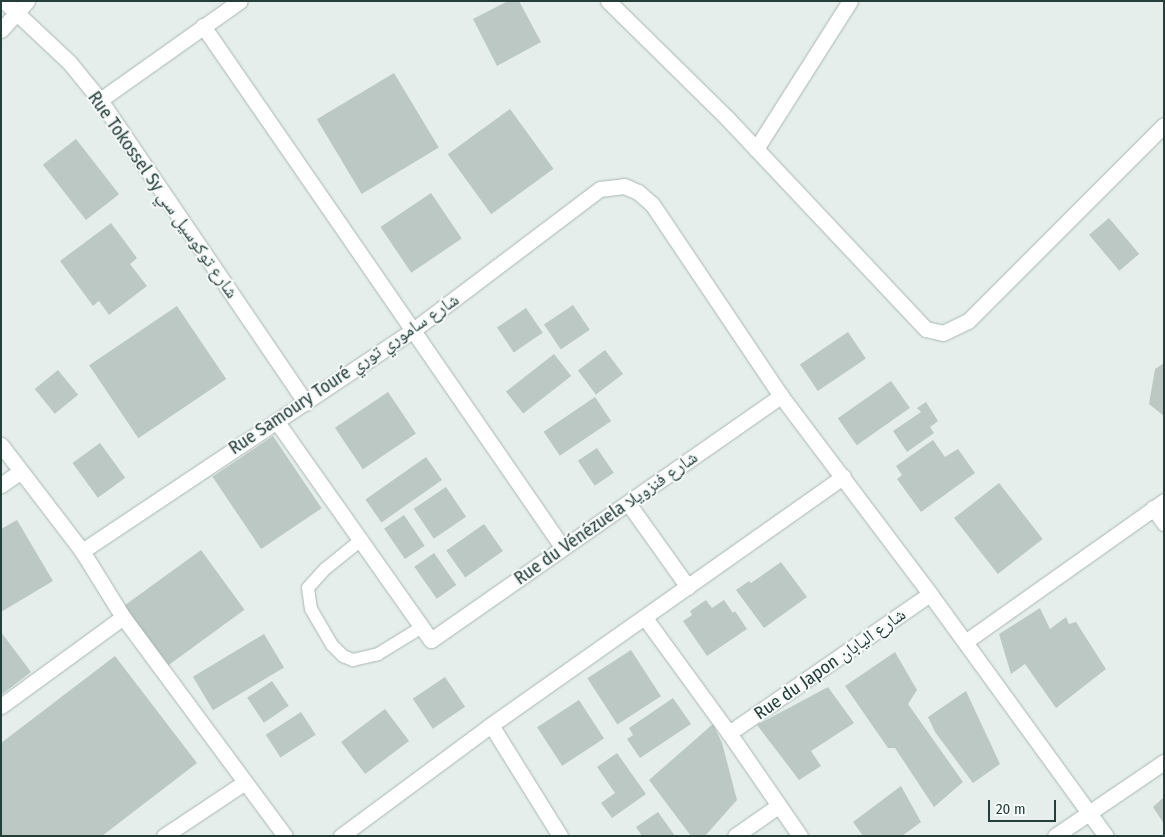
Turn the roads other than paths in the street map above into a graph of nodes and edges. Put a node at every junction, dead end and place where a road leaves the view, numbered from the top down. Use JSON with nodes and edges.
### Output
{"nodes":[{"id":1,"x":4,"y":1,"type":"edge"},
{"id":2,"x":240,"y":1,"type":"edge"},
{"id":3,"x":608,"y":1,"type":"edge"},
{"id":4,"x":850,"y":1,"type":"edge"},
{"id":5,"x":22,"y":7,"type":"edge"},
{"id":6,"x":203,"y":26,"type":"junction"},
{"id":7,"x":1,"y":30,"type":"edge"},
{"id":8,"x":100,"y":100,"type":"junction"},
{"id":9,"x":1164,"y":125,"type":"edge"},
{"id":10,"x":756,"y":149,"type":"junction"},
{"id":11,"x":412,"y":331,"type":"junction"},
{"id":12,"x":781,"y":396,"type":"junction"},
{"id":13,"x":306,"y":403,"type":"junction"},
{"id":14,"x":277,"y":422,"type":"junction"},
{"id":15,"x":1,"y":445,"type":"edge"},
{"id":16,"x":21,"y":471,"type":"junction"},
{"id":17,"x":843,"y":477,"type":"junction"},
{"id":18,"x":1,"y":486,"type":"edge"},
{"id":19,"x":628,"y":503,"type":"junction"},
{"id":20,"x":1158,"y":504,"type":"edge"},
{"id":21,"x":1164,"y":523,"type":"edge"},
{"id":22,"x":361,"y":540,"type":"junction"},
{"id":23,"x":563,"y":548,"type":"junction"},
{"id":24,"x":82,"y":551,"type":"junction"},
{"id":25,"x":688,"y":588,"type":"junction"},
{"id":26,"x":930,"y":594,"type":"junction"},
{"id":27,"x":123,"y":617,"type":"junction"},
{"id":28,"x":645,"y":618,"type":"junction"},
{"id":29,"x":422,"y":627,"type":"junction"},
{"id":30,"x":965,"y":642,"type":"junction"},
{"id":31,"x":1,"y":706,"type":"edge"},
{"id":32,"x":491,"y":725,"type":"junction"},
{"id":33,"x":729,"y":733,"type":"junction"},
{"id":34,"x":1164,"y":762,"type":"edge"},
{"id":35,"x":245,"y":782,"type":"junction"},
{"id":36,"x":778,"y":806,"type":"junction"},
{"id":37,"x":1090,"y":812,"type":"junction"},
{"id":38,"x":164,"y":836,"type":"edge"},
{"id":39,"x":285,"y":836,"type":"edge"},
{"id":40,"x":341,"y":836,"type":"edge"},
{"id":41,"x":560,"y":836,"type":"edge"},
{"id":42,"x":735,"y":836,"type":"edge"},
{"id":43,"x":800,"y":836,"type":"edge"},
{"id":44,"x":1055,"y":836,"type":"edge"},
{"id":45,"x":1106,"y":836,"type":"edge"}],
"edges":[{"from":1,"to":5,"type":"street","name":"Rue Tokossel Sy شارع توكوسيل سي"},
{"from":2,"to":6,"type":"street"},
{"from":3,"to":10,"type":"street"},
{"from":4,"to":10,"type":"street"},
{"from":5,"to":7,"type":"street"},
{"from":5,"to":8,"type":"street","name":"Rue Tokossel Sy شارع توكوسيل سي"},
{"from":6,"to":8,"type":"street"},
{"from":6,"to":11,"type":"street"},
{"from":8,"to":13,"type":"street","name":"Rue Tokossel Sy شارع توكوسيل سي"},
{"from":9,"to":10,"type":"street"},
{"from":11,"to":12,"type":"street","name":"Rue Samoury Touré شارع ساموري توري"},
{"from":11,"to":13,"type":"street","name":"Rue Samoury Touré شارع ساموري توري"},
{"from":11,"to":23,"type":"street"},
{"from":12,"to":17,"type":"street"},
{"from":12,"to":19,"type":"street","name":"Rue du Vénézuela شارع فنزويلا"},
{"from":13,"to":14,"type":"street","name":"Rue Samoury Touré شارع ساموري توري"},
{"from":14,"to":22,"type":"street"},
{"from":14,"to":24,"type":"street","name":"Rue Samoury Touré شارع ساموري توري"},
{"from":15,"to":16,"type":"street"},
{"from":16,"to":18,"type":"street"},
{"from":16,"to":24,"type":"street"},
{"from":17,"to":25,"type":"street"},
{"from":17,"to":26,"type":"street"},
{"from":19,"to":23,"type":"street","name":"Rue du Vénézuela شارع فنزويلا"},
{"from":19,"to":25,"type":"street"},
{"from":20,"to":21,"type":"street"},
{"from":20,"to":30,"type":"street"},
{"from":22,"to":29,"type":"street"},
{"from":22,"to":29,"type":"lane"},
{"from":23,"to":29,"type":"street","name":"Rue du Vénézuela شارع فنزويلا"},
{"from":24,"to":27,"type":"street"},
{"from":25,"to":28,"type":"street"},
{"from":26,"to":30,"type":"street"},
{"from":26,"to":33,"type":"street","name":"Rue du Japon شارع اليابان"},
{"from":27,"to":31,"type":"street"},
{"from":27,"to":35,"type":"street"},
{"from":28,"to":32,"type":"street"},
{"from":28,"to":33,"type":"street"},
{"from":30,"to":37,"type":"street"},
{"from":32,"to":40,"type":"street"},
{"from":32,"to":41,"type":"street"},
{"from":33,"to":36,"type":"street"},
{"from":34,"to":37,"type":"street"},
{"from":35,"to":38,"type":"street"},
{"from":35,"to":39,"type":"street"},
{"from":36,"to":42,"type":"street"},
{"from":36,"to":43,"type":"street"},
{"from":37,"to":44,"type":"street"},
{"from":37,"to":45,"type":"street"}]}
